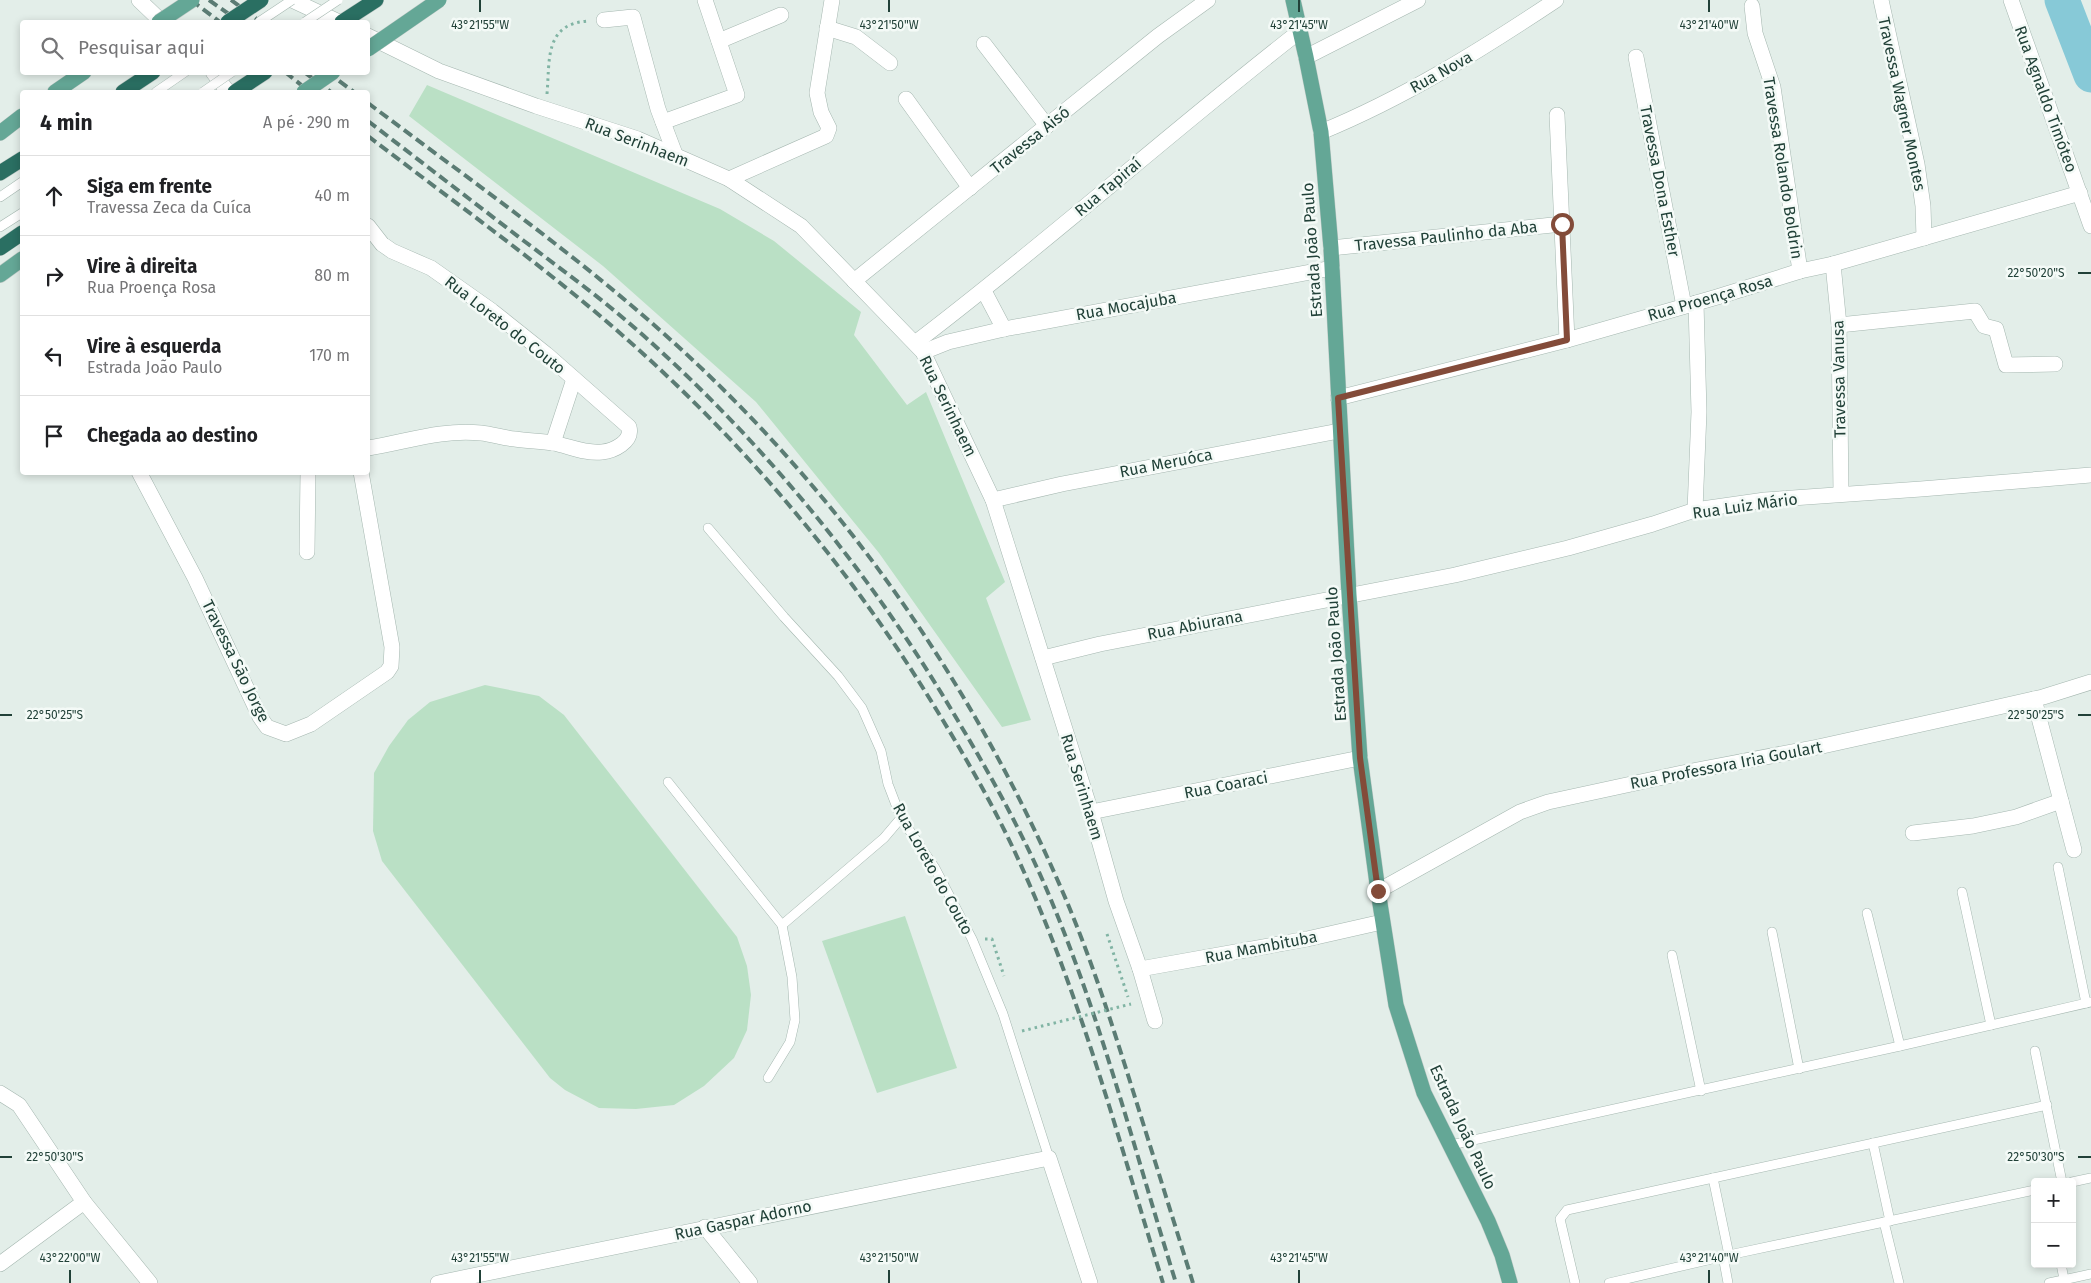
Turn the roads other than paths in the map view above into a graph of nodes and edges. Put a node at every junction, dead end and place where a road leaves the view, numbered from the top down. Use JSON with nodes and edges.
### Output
{"nodes":[{"id":1,"x":138,"y":0,"type":"edge"},
{"id":2,"x":192,"y":0,"type":"edge"},
{"id":3,"x":261,"y":0,"type":"edge"},
{"id":4,"x":292,"y":0,"type":"edge"},
{"id":5,"x":338,"y":0,"type":"edge"},
{"id":6,"x":376,"y":0,"type":"edge"},
{"id":7,"x":439,"y":0,"type":"edge"},
{"id":8,"x":705,"y":0,"type":"edge"},
{"id":9,"x":832,"y":0,"type":"edge"},
{"id":10,"x":1208,"y":0,"type":"edge"},
{"id":11,"x":1293,"y":0,"type":"edge"},
{"id":12,"x":1418,"y":0,"type":"edge"},
{"id":13,"x":1556,"y":0,"type":"edge"},
{"id":14,"x":1881,"y":0,"type":"edge"},
{"id":15,"x":2011,"y":0,"type":"edge"},
{"id":16,"x":1752,"y":6,"type":"dead end"},
{"id":17,"x":781,"y":15,"type":"dead end"},
{"id":18,"x":158,"y":20,"type":"edge"},
{"id":19,"x":163,"y":20,"type":"edge"},
{"id":20,"x":231,"y":20,"type":"edge"},
{"id":21,"x":262,"y":20,"type":"edge"},
{"id":22,"x":308,"y":20,"type":"edge"},
{"id":23,"x":336,"y":20,"type":"edge"},
{"id":24,"x":343,"y":20,"type":"edge"},
{"id":25,"x":604,"y":20,"type":"road end"},
{"id":26,"x":827,"y":28,"type":"junction"},
{"id":27,"x":1300,"y":31,"type":"junction"},
{"id":28,"x":370,"y":37,"type":"edge"},
{"id":29,"x":719,"y":41,"type":"junction"},
{"id":30,"x":984,"y":44,"type":"dead end"},
{"id":31,"x":370,"y":48,"type":"edge"},
{"id":32,"x":1636,"y":56,"type":"dead end"},
{"id":33,"x":1306,"y":57,"type":"junction"},
{"id":34,"x":890,"y":63,"type":"dead end"},
{"id":35,"x":80,"y":75,"type":"edge"},
{"id":36,"x":148,"y":75,"type":"edge"},
{"id":37,"x":181,"y":75,"type":"edge"},
{"id":38,"x":215,"y":75,"type":"edge"},
{"id":39,"x":228,"y":75,"type":"edge"},
{"id":40,"x":260,"y":75,"type":"edge"},
{"id":41,"x":329,"y":75,"type":"edge"},
{"id":42,"x":127,"y":89,"type":"edge"},
{"id":43,"x":58,"y":90,"type":"edge"},
{"id":44,"x":159,"y":90,"type":"edge"},
{"id":45,"x":206,"y":90,"type":"edge"},
{"id":46,"x":226,"y":90,"type":"edge"},
{"id":47,"x":238,"y":90,"type":"edge"},
{"id":48,"x":307,"y":90,"type":"edge"},
{"id":49,"x":906,"y":99,"type":"dead end"},
{"id":50,"x":1558,"y":115,"type":"dead end"},
{"id":51,"x":20,"y":118,"type":"edge"},
{"id":52,"x":663,"y":122,"type":"junction"},
{"id":53,"x":1046,"y":126,"type":"junction"},
{"id":54,"x":1321,"y":132,"type":"junction"},
{"id":55,"x":0,"y":133,"type":"edge"},
{"id":56,"x":675,"y":154,"type":"junction"},
{"id":57,"x":20,"y":160,"type":"edge"},
{"id":58,"x":0,"y":174,"type":"edge"},
{"id":59,"x":728,"y":179,"type":"junction"},
{"id":60,"x":20,"y":183,"type":"edge"},
{"id":61,"x":970,"y":188,"type":"junction"},
{"id":62,"x":2080,"y":193,"type":"junction"},
{"id":63,"x":0,"y":197,"type":"edge"},
{"id":64,"x":20,"y":214,"type":"edge"},
{"id":65,"x":1562,"y":224,"type":"junction"},
{"id":66,"x":2091,"y":226,"type":"edge"},
{"id":67,"x":0,"y":227,"type":"edge"},
{"id":68,"x":370,"y":229,"type":"edge"},
{"id":69,"x":20,"y":234,"type":"edge"},
{"id":70,"x":1924,"y":238,"type":"junction"},
{"id":71,"x":0,"y":248,"type":"edge"},
{"id":72,"x":1331,"y":248,"type":"junction"},
{"id":73,"x":20,"y":261,"type":"edge"},
{"id":74,"x":1833,"y":264,"type":"junction"},
{"id":75,"x":1332,"y":268,"type":"junction"},
{"id":76,"x":1800,"y":271,"type":"junction"},
{"id":77,"x":0,"y":275,"type":"edge"},
{"id":78,"x":854,"y":281,"type":"junction"},
{"id":79,"x":984,"y":291,"type":"junction"},
{"id":80,"x":1690,"y":305,"type":"junction"},
{"id":81,"x":1839,"y":325,"type":"junction"},
{"id":82,"x":1004,"y":329,"type":"junction"},
{"id":83,"x":1567,"y":340,"type":"junction"},
{"id":84,"x":919,"y":347,"type":"junction"},
{"id":85,"x":2055,"y":364,"type":"dead end"},
{"id":86,"x":574,"y":379,"type":"junction"},
{"id":87,"x":1338,"y":398,"type":"junction"},
{"id":88,"x":1340,"y":431,"type":"junction"},
{"id":89,"x":553,"y":443,"type":"junction"},
{"id":90,"x":370,"y":448,"type":"edge"},
{"id":91,"x":140,"y":475,"type":"edge"},
{"id":92,"x":308,"y":475,"type":"edge"},
{"id":93,"x":362,"y":475,"type":"edge"},
{"id":94,"x":2091,"y":475,"type":"edge"},
{"id":95,"x":1841,"y":494,"type":"junction"},
{"id":96,"x":993,"y":500,"type":"junction"},
{"id":97,"x":1695,"y":510,"type":"junction"},
{"id":98,"x":708,"y":528,"type":"dead end"},
{"id":99,"x":307,"y":552,"type":"dead end"},
{"id":100,"x":1349,"y":595,"type":"junction"},
{"id":101,"x":1043,"y":658,"type":"junction"},
{"id":102,"x":2091,"y":682,"type":"edge"},
{"id":103,"x":2034,"y":699,"type":"junction"},
{"id":104,"x":1360,"y":758,"type":"junction"},
{"id":105,"x":668,"y":782,"type":"dead end"},
{"id":106,"x":2061,"y":801,"type":"junction"},
{"id":107,"x":1091,"y":812,"type":"junction"},
{"id":108,"x":901,"y":818,"type":"junction"},
{"id":109,"x":1913,"y":833,"type":"dead end"},
{"id":110,"x":2074,"y":850,"type":"dead end"},
{"id":111,"x":2058,"y":867,"type":"dead end"},
{"id":112,"x":1378,"y":891,"type":"junction"},
{"id":113,"x":1962,"y":892,"type":"dead end"},
{"id":114,"x":1867,"y":913,"type":"dead end"},
{"id":115,"x":1382,"y":922,"type":"junction"},
{"id":116,"x":782,"y":925,"type":"junction"},
{"id":117,"x":1772,"y":932,"type":"dead end"},
{"id":118,"x":1672,"y":955,"type":"dead end"},
{"id":119,"x":1140,"y":969,"type":"junction"},
{"id":120,"x":2089,"y":1002,"type":"edge"},
{"id":121,"x":1154,"y":1021,"type":"dead end"},
{"id":122,"x":1991,"y":1025,"type":"junction"},
{"id":123,"x":1900,"y":1046,"type":"junction"},
{"id":124,"x":2035,"y":1051,"type":"dead end"},
{"id":125,"x":1799,"y":1069,"type":"junction"},
{"id":126,"x":768,"y":1078,"type":"dead end"},
{"id":127,"x":1701,"y":1091,"type":"junction"},
{"id":128,"x":0,"y":1093,"type":"edge"},
{"id":129,"x":2047,"y":1105,"type":"junction"},
{"id":130,"x":1873,"y":1143,"type":"junction"},
{"id":131,"x":1451,"y":1145,"type":"junction"},
{"id":132,"x":1049,"y":1158,"type":"junction"},
{"id":133,"x":1713,"y":1178,"type":"junction"},
{"id":134,"x":2061,"y":1178,"type":"edge"},
{"id":135,"x":2091,"y":1178,"type":"edge"},
{"id":136,"x":2076,"y":1181,"type":"edge"},
{"id":137,"x":2031,"y":1191,"type":"edge"},
{"id":138,"x":84,"y":1202,"type":"junction"},
{"id":139,"x":1887,"y":1221,"type":"junction"},
{"id":140,"x":706,"y":1227,"type":"junction"},
{"id":141,"x":1726,"y":1256,"type":"junction"},
{"id":142,"x":0,"y":1264,"type":"edge"},
{"id":143,"x":2062,"y":1268,"type":"edge"},
{"id":144,"x":2091,"y":1274,"type":"edge"},
{"id":145,"x":2064,"y":1279,"type":"junction"},
{"id":146,"x":150,"y":1283,"type":"edge"},
{"id":147,"x":438,"y":1283,"type":"edge"},
{"id":148,"x":750,"y":1283,"type":"edge"},
{"id":149,"x":1090,"y":1283,"type":"edge"},
{"id":150,"x":1510,"y":1283,"type":"edge"},
{"id":151,"x":1575,"y":1283,"type":"edge"},
{"id":152,"x":1609,"y":1283,"type":"edge"},
{"id":153,"x":1728,"y":1283,"type":"edge"},
{"id":154,"x":1899,"y":1283,"type":"edge"},
{"id":155,"x":2049,"y":1283,"type":"edge"}],
"edges":[{"from":1,"to":18,"type":"street"},
{"from":2,"to":19,"type":"main road","bridge":true},
{"from":3,"to":20,"type":"highway","bridge":true},
{"from":4,"to":21,"type":"lane","bridge":true},
{"from":4,"to":23,"type":"street"},
{"from":5,"to":22,"type":"lane","bridge":true},
{"from":6,"to":24,"type":"highway"},
{"from":7,"to":31,"type":"main road","bridge":true},
{"from":8,"to":29,"type":"street"},
{"from":9,"to":26,"type":"street"},
{"from":10,"to":53,"type":"street","name":"Travessa Aisó"},
{"from":11,"to":27,"type":"main road","name":"Estrada João Paulo"},
{"from":12,"to":33,"type":"street"},
{"from":13,"to":54,"type":"street","name":"Rua Nova"},
{"from":14,"to":70,"type":"street","name":"Travessa Wagner Montes"},
{"from":15,"to":62,"type":"street","name":"Rua Agnaldo Timóteo"},
{"from":16,"to":76,"type":"street","name":"Travessa Rolando Boldrin"},
{"from":17,"to":29,"type":"street"},
{"from":25,"to":52,"type":"street"},
{"from":26,"to":34,"type":"street"},
{"from":26,"to":59,"type":"street"},
{"from":27,"to":33,"type":"main road","name":"Estrada João Paulo"},
{"from":27,"to":79,"type":"street","name":"Rua Tapiraí"},
{"from":28,"to":56,"type":"street","name":"Rua Serinhaem"},
{"from":29,"to":52,"type":"street"},
{"from":30,"to":53,"type":"street"},
{"from":32,"to":80,"type":"street","name":"Travessa Dona Esther"},
{"from":33,"to":54,"type":"main road","name":"Estrada João Paulo"},
{"from":35,"to":43,"type":"main road"},
{"from":36,"to":42,"type":"highway"},
{"from":37,"to":44,"type":"lane"},
{"from":38,"to":46,"type":"street"},
{"from":39,"to":45,"type":"lane","bridge":true},
{"from":40,"to":47,"type":"highway"},
{"from":41,"to":48,"type":"main road","bridge":true},
{"from":49,"to":61,"type":"street"},
{"from":50,"to":65,"type":"street"},
{"from":51,"to":55,"type":"main road"},
{"from":52,"to":56,"type":"street"},
{"from":53,"to":61,"type":"street","name":"Travessa Aisó"},
{"from":54,"to":72,"type":"main road","name":"Estrada João Paulo"},
{"from":56,"to":59,"type":"street","name":"Rua Serinhaem"},
{"from":57,"to":58,"type":"highway"},
{"from":59,"to":78,"type":"street","name":"Rua Serinhaem"},
{"from":60,"to":63,"type":"lane"},
{"from":61,"to":78,"type":"street","name":"Travessa Aisó"},
{"from":62,"to":66,"type":"street","name":"Rua Agnaldo Timóteo"},
{"from":62,"to":70,"type":"street","name":"Rua Proença Rosa"},
{"from":64,"to":67,"type":"lane"},
{"from":65,"to":72,"type":"street","name":"Travessa Paulinho da Aba"},
{"from":65,"to":83,"type":"street"},
{"from":68,"to":86,"type":"street","name":"Rua Loreto do Couto"},
{"from":69,"to":71,"type":"highway"},
{"from":70,"to":74,"type":"street","name":"Rua Proença Rosa"},
{"from":72,"to":75,"type":"main road","name":"Estrada João Paulo"},
{"from":73,"to":77,"type":"main road"},
{"from":74,"to":76,"type":"street","name":"Rua Proença Rosa"},
{"from":74,"to":81,"type":"street","name":"Travessa Vanusa"},
{"from":75,"to":82,"type":"street","name":"Rua Mocajuba"},
{"from":75,"to":87,"type":"main road","name":"Estrada João Paulo"},
{"from":76,"to":80,"type":"street","name":"Rua Proença Rosa"},
{"from":78,"to":84,"type":"street","name":"Rua Serinhaem"},
{"from":79,"to":82,"type":"street"},
{"from":79,"to":84,"type":"street","name":"Rua Tapiraí"},
{"from":80,"to":83,"type":"street","name":"Rua Proença Rosa"},
{"from":80,"to":97,"type":"street","name":"Travessa Dona Esther"},
{"from":81,"to":85,"type":"street"},
{"from":81,"to":95,"type":"street","name":"Travessa Vanusa"},
{"from":82,"to":84,"type":"street","name":"Rua Mocajuba"},
{"from":83,"to":87,"type":"street","name":"Rua Proença Rosa"},
{"from":84,"to":96,"type":"street","name":"Rua Serinhaem"},
{"from":86,"to":89,"type":"street"},
{"from":86,"to":89,"type":"street","name":"Rua Loreto do Couto"},
{"from":87,"to":88,"type":"main road","name":"Estrada João Paulo"},
{"from":88,"to":96,"type":"street","name":"Rua Meruóca"},
{"from":88,"to":100,"type":"main road","name":"Estrada João Paulo"},
{"from":89,"to":90,"type":"street"},
{"from":91,"to":93,"type":"street","name":"Travessa Sāo Jorge"},
{"from":92,"to":99,"type":"street"},
{"from":94,"to":95,"type":"street","name":"Rua Luiz Mário"},
{"from":95,"to":97,"type":"street","name":"Rua Luiz Mário"},
{"from":96,"to":101,"type":"street","name":"Rua Serinhaem"},
{"from":97,"to":100,"type":"street","name":"Rua Luiz Mário"},
{"from":98,"to":108,"type":"lane","name":"Rua Loreto do Couto"},
{"from":100,"to":101,"type":"street","name":"Rua Abiurana"},
{"from":100,"to":104,"type":"main road","name":"Estrada João Paulo"},
{"from":101,"to":107,"type":"street","name":"Rua Serinhaem"},
{"from":102,"to":103,"type":"street","name":"Rua Professora Iria Goulart"},
{"from":103,"to":106,"type":"street"},
{"from":103,"to":112,"type":"street","name":"Rua Professora Iria Goulart"},
{"from":104,"to":107,"type":"street","name":"Rua Coaraci"},
{"from":104,"to":112,"type":"main road","name":"Estrada João Paulo"},
{"from":105,"to":116,"type":"lane"},
{"from":106,"to":109,"type":"street"},
{"from":106,"to":110,"type":"street"},
{"from":107,"to":119,"type":"street","name":"Rua Serinhaem"},
{"from":108,"to":116,"type":"lane"},
{"from":108,"to":132,"type":"lane","name":"Rua Loreto do Couto"},
{"from":111,"to":120,"type":"lane"},
{"from":112,"to":115,"type":"main road","name":"Estrada João Paulo"},
{"from":113,"to":122,"type":"lane"},
{"from":114,"to":123,"type":"lane"},
{"from":115,"to":119,"type":"street","name":"Rua Mambituba"},
{"from":115,"to":131,"type":"main road","name":"Estrada João Paulo"},
{"from":116,"to":126,"type":"lane"},
{"from":117,"to":125,"type":"lane"},
{"from":118,"to":127,"type":"lane"},
{"from":119,"to":121,"type":"street","name":"Rua Serinhaem"},
{"from":120,"to":122,"type":"lane"},
{"from":122,"to":123,"type":"lane"},
{"from":123,"to":125,"type":"lane"},
{"from":124,"to":129,"type":"lane"},
{"from":125,"to":127,"type":"lane"},
{"from":127,"to":131,"type":"lane"},
{"from":128,"to":138,"type":"street"},
{"from":129,"to":130,"type":"lane"},
{"from":129,"to":134,"type":"lane"},
{"from":130,"to":133,"type":"lane"},
{"from":130,"to":139,"type":"lane"},
{"from":131,"to":150,"type":"main road","name":"Estrada João Paulo"},
{"from":132,"to":140,"type":"street","name":"Rua Gaspar Adorno"},
{"from":132,"to":149,"type":"street","name":"Rua Loreto do Couto"},
{"from":133,"to":141,"type":"lane"},
{"from":133,"to":151,"type":"lane"},
{"from":135,"to":136,"type":"lane"},
{"from":137,"to":139,"type":"lane"},
{"from":138,"to":142,"type":"street"},
{"from":138,"to":146,"type":"street"},
{"from":139,"to":141,"type":"lane"},
{"from":139,"to":154,"type":"lane"},
{"from":140,"to":147,"type":"street","name":"Rua Gaspar Adorno"},
{"from":140,"to":148,"type":"street"},
{"from":141,"to":152,"type":"lane"},
{"from":141,"to":153,"type":"lane"},
{"from":143,"to":145,"type":"lane"},
{"from":144,"to":145,"type":"lane"},
{"from":145,"to":155,"type":"lane"}]}
